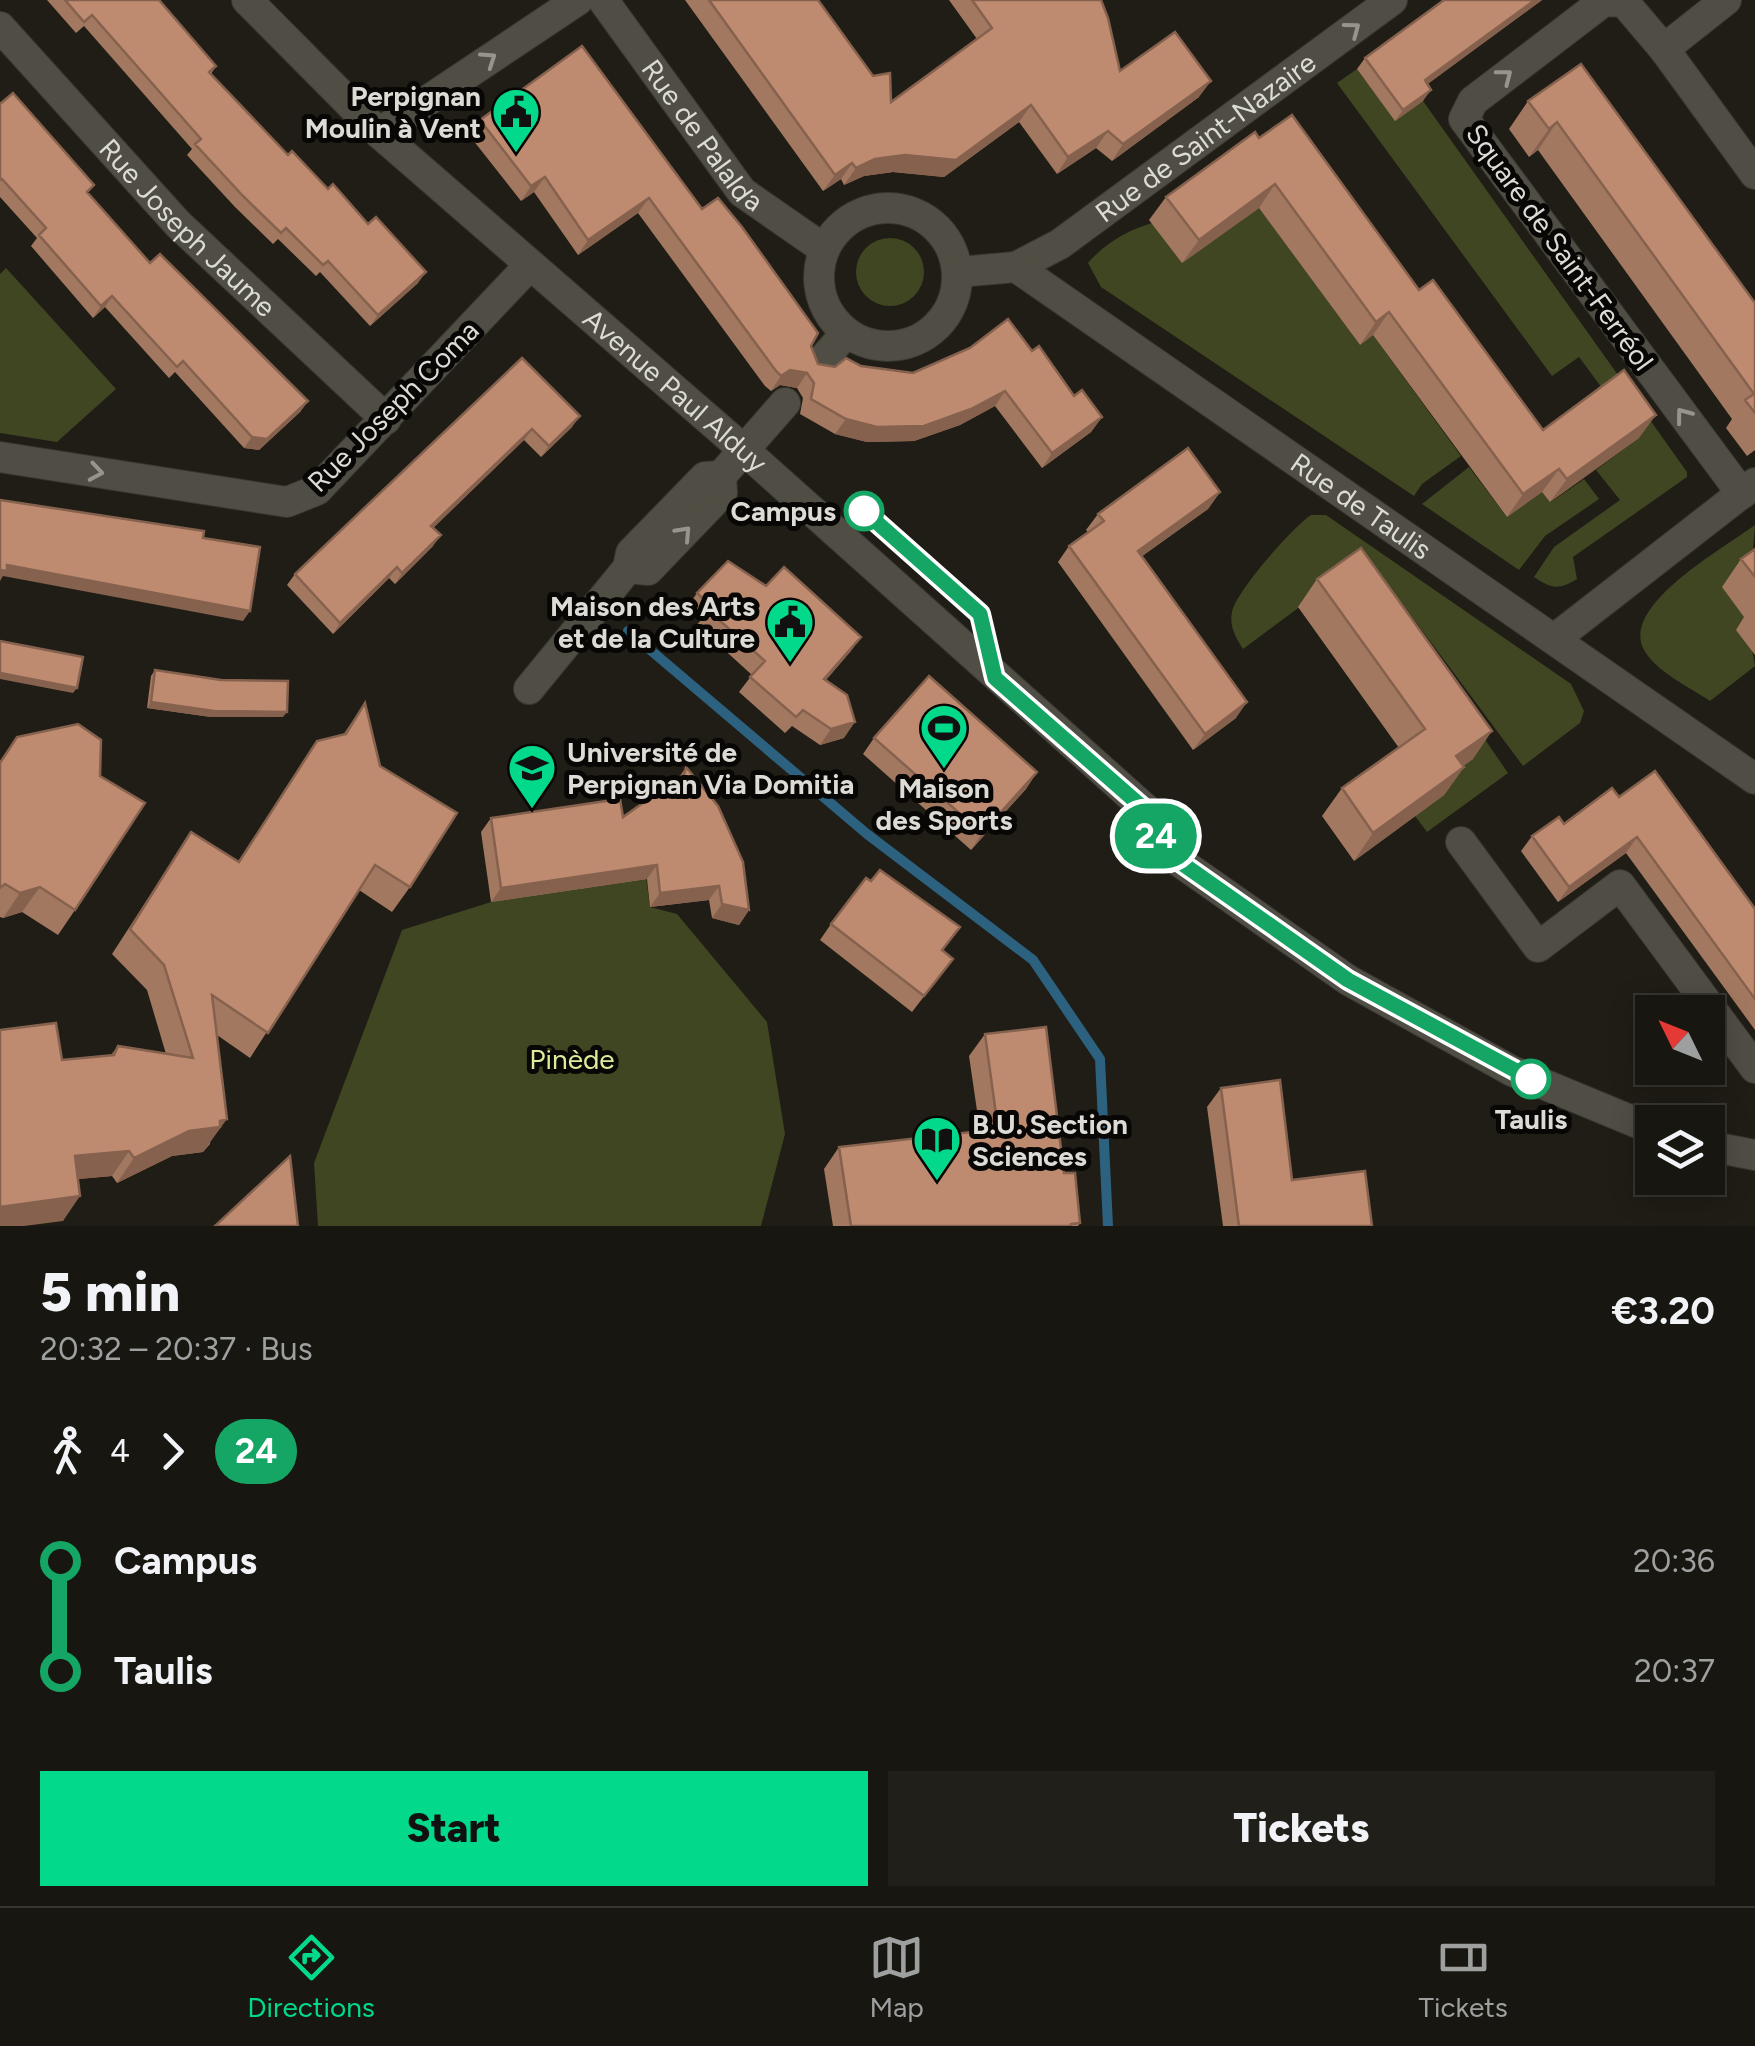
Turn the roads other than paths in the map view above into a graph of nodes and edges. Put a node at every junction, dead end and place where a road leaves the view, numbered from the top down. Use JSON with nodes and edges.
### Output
{"nodes":[{"id":1,"x":247,"y":0,"type":"edge"},
{"id":2,"x":578,"y":0,"type":"edge"},
{"id":3,"x":602,"y":0,"type":"edge"},
{"id":4,"x":1392,"y":0,"type":"edge"},
{"id":5,"x":1726,"y":0,"type":"edge"},
{"id":6,"x":1,"y":29,"type":"edge"},
{"id":7,"x":1664,"y":49,"type":"junction"},
{"id":8,"x":379,"y":133,"type":"junction"},
{"id":9,"x":1755,"y":174,"type":"edge"},
{"id":10,"x":824,"y":250,"type":"junction"},
{"id":11,"x":529,"y":266,"type":"junction"},
{"id":12,"x":1016,"y":267,"type":"junction"},
{"id":13,"x":958,"y":272,"type":"junction"},
{"id":14,"x":846,"y":333,"type":"junction"},
{"id":15,"x":819,"y":364,"type":"edge"},
{"id":16,"x":785,"y":403,"type":"dead end"},
{"id":17,"x":386,"y":418,"type":"junction"},
{"id":18,"x":744,"y":450,"type":"junction"},
{"id":19,"x":0,"y":457,"type":"edge"},
{"id":20,"x":1748,"y":488,"type":"edge"},
{"id":21,"x":1557,"y":637,"type":"junction"},
{"id":22,"x":529,"y":688,"type":"dead end"},
{"id":23,"x":1755,"y":778,"type":"edge"},
{"id":24,"x":1461,"y":842,"type":"dead end"},
{"id":25,"x":1755,"y":1068,"type":"edge"},
{"id":26,"x":1635,"y":1122,"type":"edge"},
{"id":27,"x":1725,"y":1149,"type":"edge"},
{"id":28,"x":1755,"y":1154,"type":"edge"}],
"edges":[{"from":1,"to":8,"type":"street","name":"Avenue Paul Alduy"},
{"from":8,"to":2,"type":"street","one_way":true},
{"from":3,"to":10,"type":"street","name":"Rue de Palalda"},
{"from":12,"to":4,"type":"street","name":"Rue de Saint-Nazaire","one_way":true},
{"from":5,"to":7,"type":"street"},
{"from":6,"to":17,"type":"street","name":"Rue Joseph Jaume"},
{"from":7,"to":9,"type":"street","name":"Square de Saint-Ferréol"},
{"from":20,"to":7,"type":"street","name":"Square de Saint-Ferréol","one_way":true},
{"from":8,"to":11,"type":"street","name":"Avenue Paul Alduy"},
{"from":10,"to":13,"type":"street"},
{"from":10,"to":14,"type":"street"},
{"from":11,"to":17,"type":"street","name":"Rue Joseph Coma"},
{"from":11,"to":18,"type":"street","name":"Avenue Paul Alduy"},
{"from":12,"to":13,"type":"street"},
{"from":12,"to":21,"type":"street","name":"Rue de Taulis"},
{"from":13,"to":14,"type":"street"},
{"from":14,"to":15,"type":"street"},
{"from":16,"to":18,"type":"street"},
{"from":19,"to":17,"type":"street","name":"Rue Joseph Coma","one_way":true},
{"from":18,"to":22,"type":"street"},
{"from":18,"to":26,"type":"street","name":"Avenue Paul Alduy"},
{"from":20,"to":21,"type":"street"},
{"from":21,"to":23,"type":"street","name":"Rue de Taulis"},
{"from":24,"to":25,"type":"street"},
{"from":27,"to":28,"type":"street"}]}
